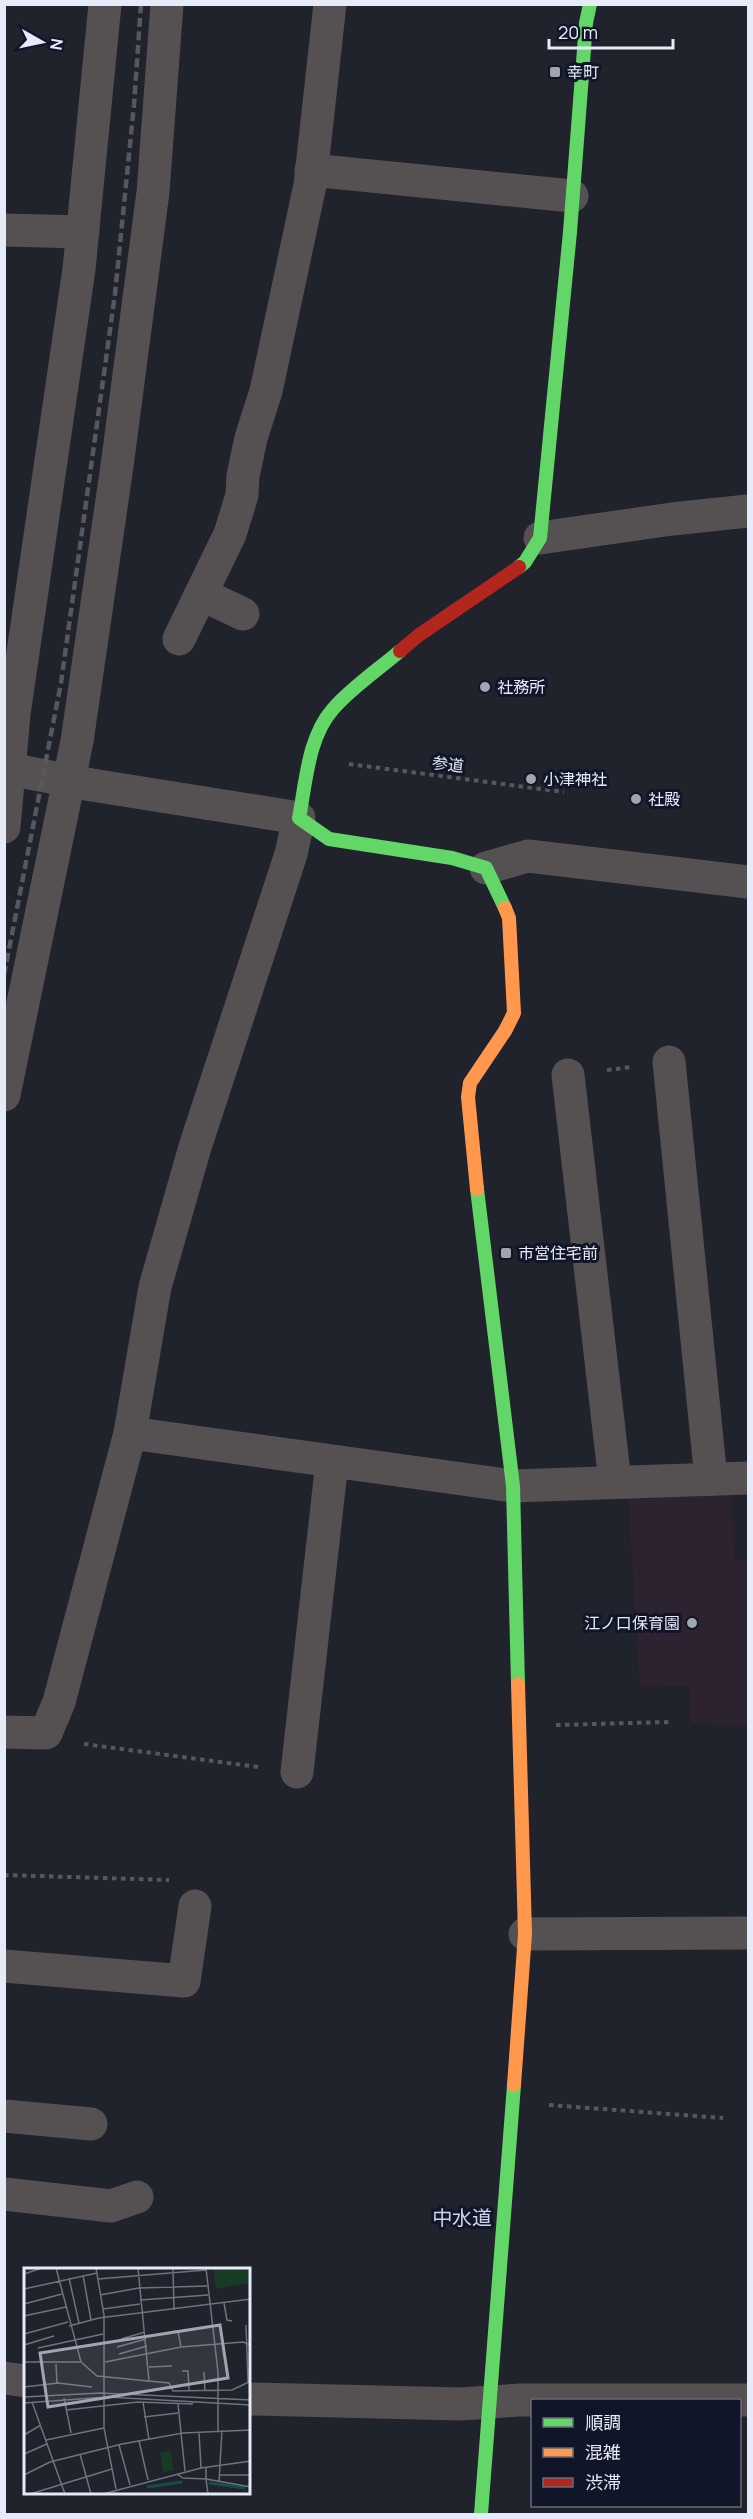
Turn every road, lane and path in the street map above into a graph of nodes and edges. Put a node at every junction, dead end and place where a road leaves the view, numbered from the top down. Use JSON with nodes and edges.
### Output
{"nodes":[{"id":1,"x":105,"y":4,"type":"edge"},
{"id":2,"x":167,"y":4,"type":"edge"},
{"id":3,"x":330,"y":4,"type":"edge"},
{"id":4,"x":590,"y":4,"type":"edge"},
{"id":5,"x":311,"y":170,"type":"junction"},
{"id":6,"x":572,"y":196,"type":"junction"},
{"id":7,"x":4,"y":230,"type":"edge"},
{"id":8,"x":84,"y":232,"type":"junction"},
{"id":9,"x":748,"y":511,"type":"edge"},
{"id":10,"x":540,"y":538,"type":"junction"},
{"id":11,"x":201,"y":594,"type":"junction"},
{"id":12,"x":243,"y":614,"type":"dead end"},
{"id":13,"x":179,"y":639,"type":"dead end"},
{"id":14,"x":342,"y":763,"type":"dead end"},
{"id":15,"x":7,"y":769,"type":"edge"},
{"id":16,"x":70,"y":780,"type":"junction"},
{"id":17,"x":564,"y":792,"type":"dead end"},
{"id":18,"x":298,"y":819,"type":"junction"},
{"id":19,"x":4,"y":827,"type":"edge"},
{"id":20,"x":486,"y":868,"type":"junction"},
{"id":21,"x":748,"y":882,"type":"edge"},
{"id":22,"x":669,"y":1062,"type":"dead end"},
{"id":23,"x":568,"y":1075,"type":"dead end"},
{"id":24,"x":4,"y":1095,"type":"edge"},
{"id":25,"x":129,"y":1433,"type":"junction"},
{"id":26,"x":332,"y":1462,"type":"junction"},
{"id":27,"x":748,"y":1478,"type":"edge"},
{"id":28,"x":711,"y":1479,"type":"junction"},
{"id":29,"x":615,"y":1482,"type":"junction"},
{"id":30,"x":513,"y":1486,"type":"junction"},
{"id":31,"x":669,"y":1722,"type":"dead end"},
{"id":32,"x":520,"y":1726,"type":"junction"},
{"id":33,"x":4,"y":1732,"type":"edge"},
{"id":34,"x":46,"y":1732,"type":"junction"},
{"id":35,"x":297,"y":1772,"type":"joint"},
{"id":36,"x":4,"y":1875,"type":"edge"},
{"id":37,"x":186,"y":1893,"type":"joint"},
{"id":38,"x":748,"y":1933,"type":"edge"},
{"id":39,"x":525,"y":1934,"type":"junction"},
{"id":40,"x":4,"y":1966,"type":"edge"},
{"id":41,"x":512,"y":2102,"type":"junction"},
{"id":42,"x":4,"y":2116,"type":"edge"},
{"id":43,"x":723,"y":2118,"type":"dead end"},
{"id":44,"x":91,"y":2124,"type":"dead end"},
{"id":45,"x":4,"y":2194,"type":"edge"},
{"id":46,"x":137,"y":2197,"type":"dead end"},
{"id":47,"x":4,"y":2378,"type":"edge"},
{"id":48,"x":24,"y":2381,"type":"edge"},
{"id":49,"x":250,"y":2399,"type":"edge"},
{"id":50,"x":489,"y":2402,"type":"junction"},
{"id":51,"x":531,"y":2402,"type":"edge"},
{"id":52,"x":481,"y":2514,"type":"edge"}],
"edges":[{"from":1,"to":8,"type":"street"},
{"from":2,"to":16,"type":"street"},
{"from":3,"to":5,"type":"street"},
{"from":4,"to":6,"type":"street"},
{"from":5,"to":6,"type":"street"},
{"from":5,"to":11,"type":"street"},
{"from":6,"to":10,"type":"street"},
{"from":7,"to":8,"type":"street"},
{"from":8,"to":15,"type":"street"},
{"from":9,"to":10,"type":"street"},
{"from":10,"to":18,"type":"street"},
{"from":11,"to":12,"type":"street"},
{"from":11,"to":13,"type":"street"},
{"from":14,"to":17,"type":"path","name":"参道"},
{"from":15,"to":16,"type":"street"},
{"from":15,"to":19,"type":"street"},
{"from":16,"to":18,"type":"street"},
{"from":16,"to":24,"type":"street"},
{"from":18,"to":20,"type":"street"},
{"from":18,"to":25,"type":"street"},
{"from":20,"to":21,"type":"street"},
{"from":20,"to":30,"type":"street"},
{"from":22,"to":28,"type":"street"},
{"from":23,"to":29,"type":"street"},
{"from":25,"to":26,"type":"street"},
{"from":25,"to":34,"type":"street"},
{"from":26,"to":30,"type":"street"},
{"from":26,"to":35,"type":"street"},
{"from":27,"to":28,"type":"street"},
{"from":28,"to":29,"type":"street"},
{"from":29,"to":30,"type":"street"},
{"from":30,"to":32,"type":"street"},
{"from":31,"to":32,"type":"path"},
{"from":32,"to":39,"type":"street"},
{"from":33,"to":34,"type":"street"},
{"from":34,"to":35,"type":"path"},
{"from":36,"to":37,"type":"path"},
{"from":37,"to":40,"type":"street"},
{"from":38,"to":39,"type":"street"},
{"from":39,"to":41,"type":"street"},
{"from":41,"to":43,"type":"path"},
{"from":41,"to":50,"type":"street"},
{"from":42,"to":44,"type":"street"},
{"from":45,"to":46,"type":"street"},
{"from":47,"to":48,"type":"street"},
{"from":49,"to":50,"type":"street"},
{"from":50,"to":51,"type":"street"},
{"from":50,"to":52,"type":"street"}]}
